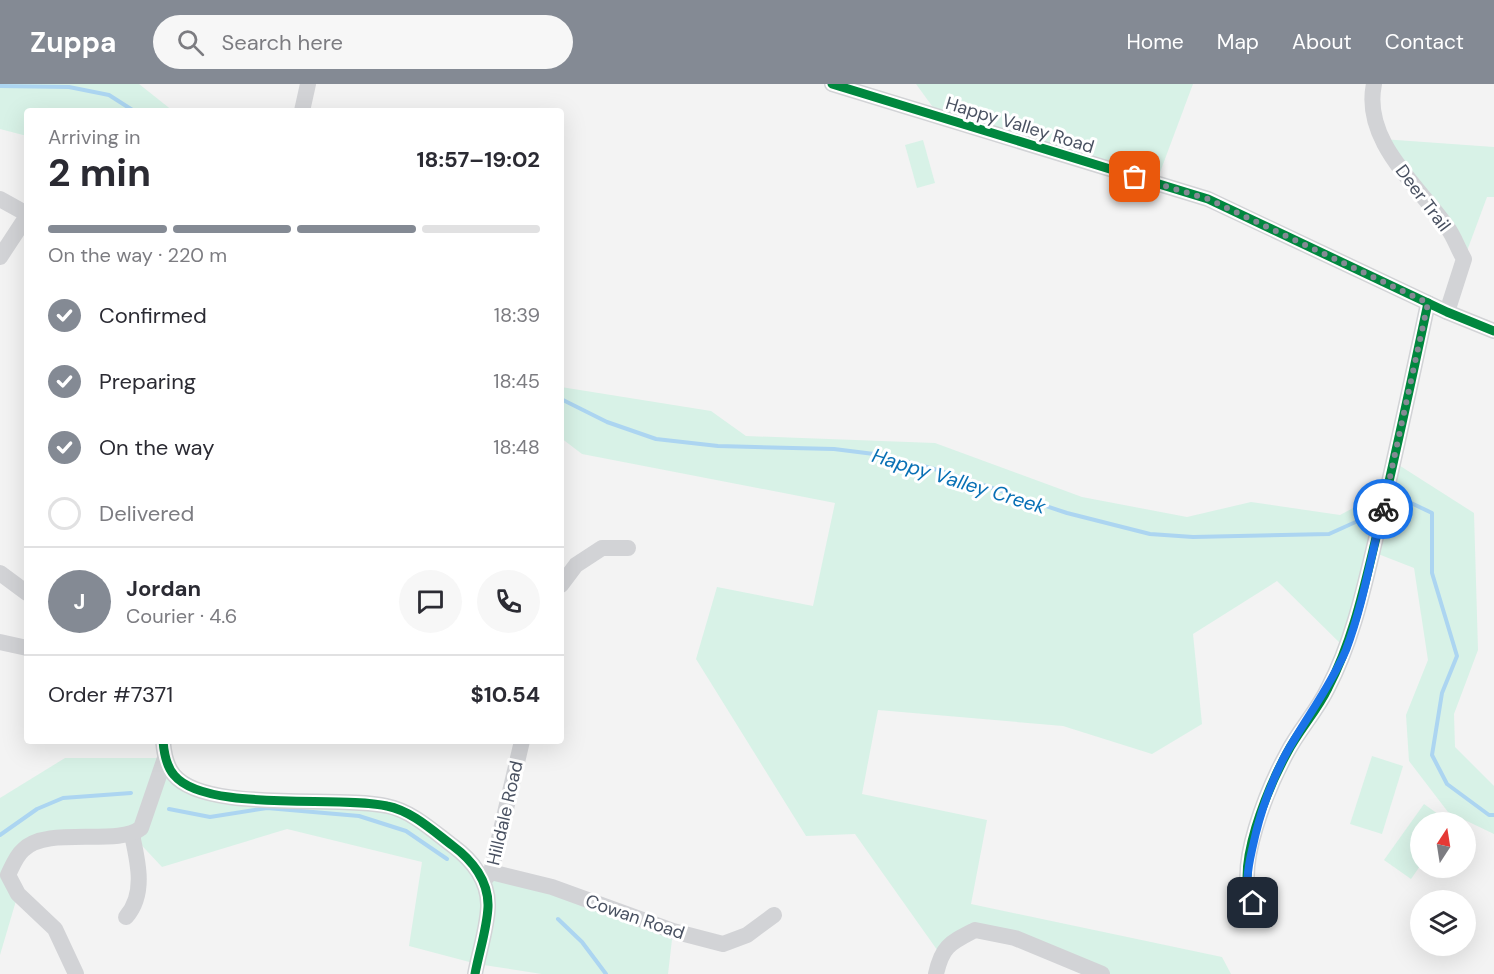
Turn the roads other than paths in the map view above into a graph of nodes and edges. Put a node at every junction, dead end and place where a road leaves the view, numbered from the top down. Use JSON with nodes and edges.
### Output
{"nodes":[{"id":1,"x":308,"y":84,"type":"edge"},
{"id":2,"x":832,"y":84,"type":"edge"},
{"id":3,"x":1374,"y":84,"type":"edge"},
{"id":4,"x":303,"y":108,"type":"edge"},
{"id":5,"x":0,"y":200,"type":"edge"},
{"id":6,"x":24,"y":213,"type":"edge"},
{"id":7,"x":24,"y":220,"type":"edge"},
{"id":8,"x":0,"y":257,"type":"edge"},
{"id":9,"x":1428,"y":303,"type":"junction"},
{"id":10,"x":1448,"y":312,"type":"junction"},
{"id":11,"x":1494,"y":331,"type":"edge"},
{"id":12,"x":628,"y":548,"type":"dead end"},
{"id":13,"x":0,"y":573,"type":"edge"},
{"id":14,"x":564,"y":581,"type":"edge"},
{"id":15,"x":24,"y":591,"type":"edge"},
{"id":16,"x":0,"y":642,"type":"edge"},
{"id":17,"x":24,"y":647,"type":"edge"},
{"id":18,"x":521,"y":744,"type":"edge"},
{"id":19,"x":164,"y":749,"type":"edge"},
{"id":20,"x":132,"y":835,"type":"junction"},
{"id":21,"x":487,"y":877,"type":"junction"},
{"id":22,"x":1253,"y":903,"type":"dead end"},
{"id":23,"x":774,"y":915,"type":"dead end"},
{"id":24,"x":126,"y":917,"type":"dead end"},
{"id":25,"x":76,"y":974,"type":"edge"},
{"id":26,"x":475,"y":974,"type":"edge"},
{"id":27,"x":936,"y":974,"type":"edge"},
{"id":28,"x":1102,"y":974,"type":"edge"}],
"edges":[{"from":1,"to":4,"type":"street"},
{"from":2,"to":9,"type":"street","name":"Happy Valley Road"},
{"from":3,"to":10,"type":"street","name":"Deer Trail"},
{"from":5,"to":6,"type":"street"},
{"from":7,"to":8,"type":"street"},
{"from":9,"to":10,"type":"street","name":"Happy Valley Road"},
{"from":9,"to":22,"type":"street"},
{"from":10,"to":11,"type":"street","name":"Happy Valley Road"},
{"from":12,"to":14,"type":"street"},
{"from":13,"to":15,"type":"street"},
{"from":16,"to":17,"type":"street"},
{"from":18,"to":21,"type":"street","name":"Hilldale Road"},
{"from":19,"to":20,"type":"street"},
{"from":19,"to":21,"type":"street"},
{"from":20,"to":24,"type":"street"},
{"from":20,"to":25,"type":"street"},
{"from":21,"to":23,"type":"street","name":"Cowan Road"},
{"from":21,"to":26,"type":"street"},
{"from":27,"to":28,"type":"street"}]}
